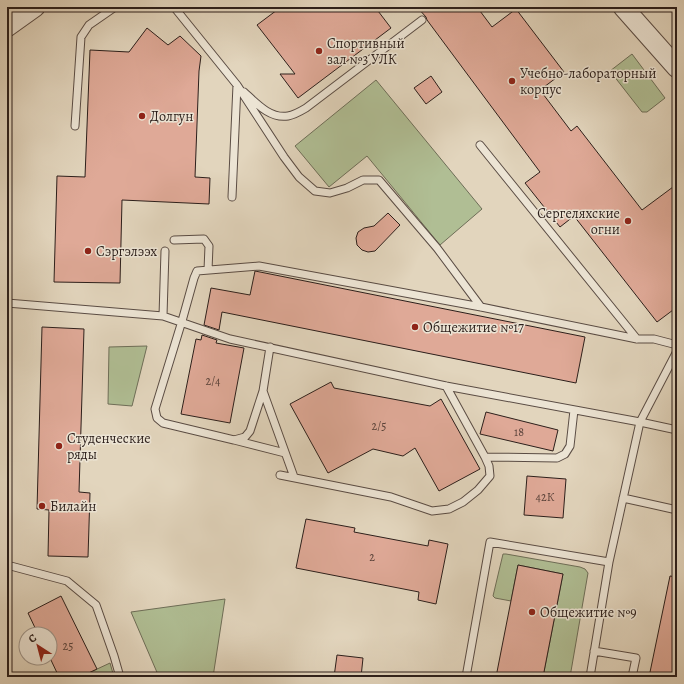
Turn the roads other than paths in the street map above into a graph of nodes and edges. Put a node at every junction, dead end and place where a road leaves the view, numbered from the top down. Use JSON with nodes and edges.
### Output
{"nodes":[{"id":1,"x":35,"y":7,"type":"edge"},
{"id":2,"x":115,"y":7,"type":"edge"},
{"id":3,"x":174,"y":7,"type":"edge"},
{"id":4,"x":623,"y":7,"type":"edge"},
{"id":5,"x":422,"y":20,"type":"dead end"},
{"id":6,"x":7,"y":27,"type":"edge"},
{"id":7,"x":676,"y":65,"type":"edge"},
{"id":8,"x":236,"y":85,"type":"junction"},
{"id":9,"x":75,"y":126,"type":"dead end"},
{"id":10,"x":480,"y":145,"type":"dead end"},
{"id":11,"x":232,"y":197,"type":"dead end"},
{"id":12,"x":174,"y":240,"type":"dead end"},
{"id":13,"x":165,"y":251,"type":"dead end"},
{"id":14,"x":208,"y":270,"type":"junction"},
{"id":15,"x":7,"y":303,"type":"edge"},
{"id":16,"x":481,"y":307,"type":"junction"},
{"id":17,"x":163,"y":316,"type":"junction"},
{"id":18,"x":182,"y":321,"type":"junction"},
{"id":19,"x":637,"y":339,"type":"junction"},
{"id":20,"x":677,"y":345,"type":"edge"},
{"id":21,"x":270,"y":347,"type":"junction"},
{"id":22,"x":677,"y":351,"type":"edge"},
{"id":23,"x":446,"y":386,"type":"junction"},
{"id":24,"x":263,"y":391,"type":"junction"},
{"id":25,"x":574,"y":410,"type":"junction"},
{"id":26,"x":640,"y":422,"type":"junction"},
{"id":27,"x":677,"y":430,"type":"edge"},
{"id":28,"x":234,"y":440,"type":"junction"},
{"id":29,"x":286,"y":453,"type":"junction"},
{"id":30,"x":485,"y":457,"type":"junction"},
{"id":31,"x":280,"y":475,"type":"dead end"},
{"id":32,"x":294,"y":477,"type":"junction"},
{"id":33,"x":623,"y":498,"type":"junction"},
{"id":34,"x":677,"y":510,"type":"edge"},
{"id":35,"x":609,"y":562,"type":"junction"},
{"id":36,"x":7,"y":565,"type":"edge"},
{"id":37,"x":594,"y":651,"type":"junction"},
{"id":38,"x":120,"y":677,"type":"edge"},
{"id":39,"x":466,"y":677,"type":"edge"},
{"id":40,"x":590,"y":677,"type":"edge"},
{"id":41,"x":632,"y":677,"type":"edge"}],
"edges":[{"from":1,"to":6,"type":"street"},
{"from":2,"to":9,"type":"lane"},
{"from":3,"to":8,"type":"lane"},
{"from":4,"to":7,"type":"street"},
{"from":5,"to":8,"type":"lane"},
{"from":8,"to":11,"type":"lane"},
{"from":8,"to":16,"type":"lane"},
{"from":10,"to":19,"type":"lane"},
{"from":12,"to":14,"type":"lane"},
{"from":13,"to":17,"type":"lane"},
{"from":14,"to":16,"type":"lane"},
{"from":14,"to":18,"type":"lane"},
{"from":15,"to":17,"type":"lane"},
{"from":16,"to":19,"type":"lane"},
{"from":17,"to":18,"type":"lane"},
{"from":18,"to":21,"type":"lane"},
{"from":18,"to":28,"type":"lane"},
{"from":19,"to":20,"type":"lane"},
{"from":21,"to":23,"type":"lane"},
{"from":21,"to":24,"type":"lane"},
{"from":22,"to":26,"type":"lane"},
{"from":23,"to":25,"type":"lane"},
{"from":23,"to":30,"type":"lane"},
{"from":24,"to":28,"type":"lane"},
{"from":24,"to":29,"type":"lane"},
{"from":25,"to":26,"type":"lane"},
{"from":25,"to":30,"type":"lane"},
{"from":26,"to":27,"type":"lane"},
{"from":26,"to":33,"type":"lane"},
{"from":28,"to":29,"type":"lane"},
{"from":29,"to":32,"type":"lane"},
{"from":30,"to":32,"type":"lane"},
{"from":31,"to":32,"type":"lane"},
{"from":33,"to":34,"type":"lane"},
{"from":33,"to":35,"type":"lane"},
{"from":35,"to":37,"type":"lane"},
{"from":35,"to":39,"type":"lane"},
{"from":36,"to":38,"type":"lane"},
{"from":37,"to":40,"type":"lane"},
{"from":37,"to":41,"type":"lane"}]}
